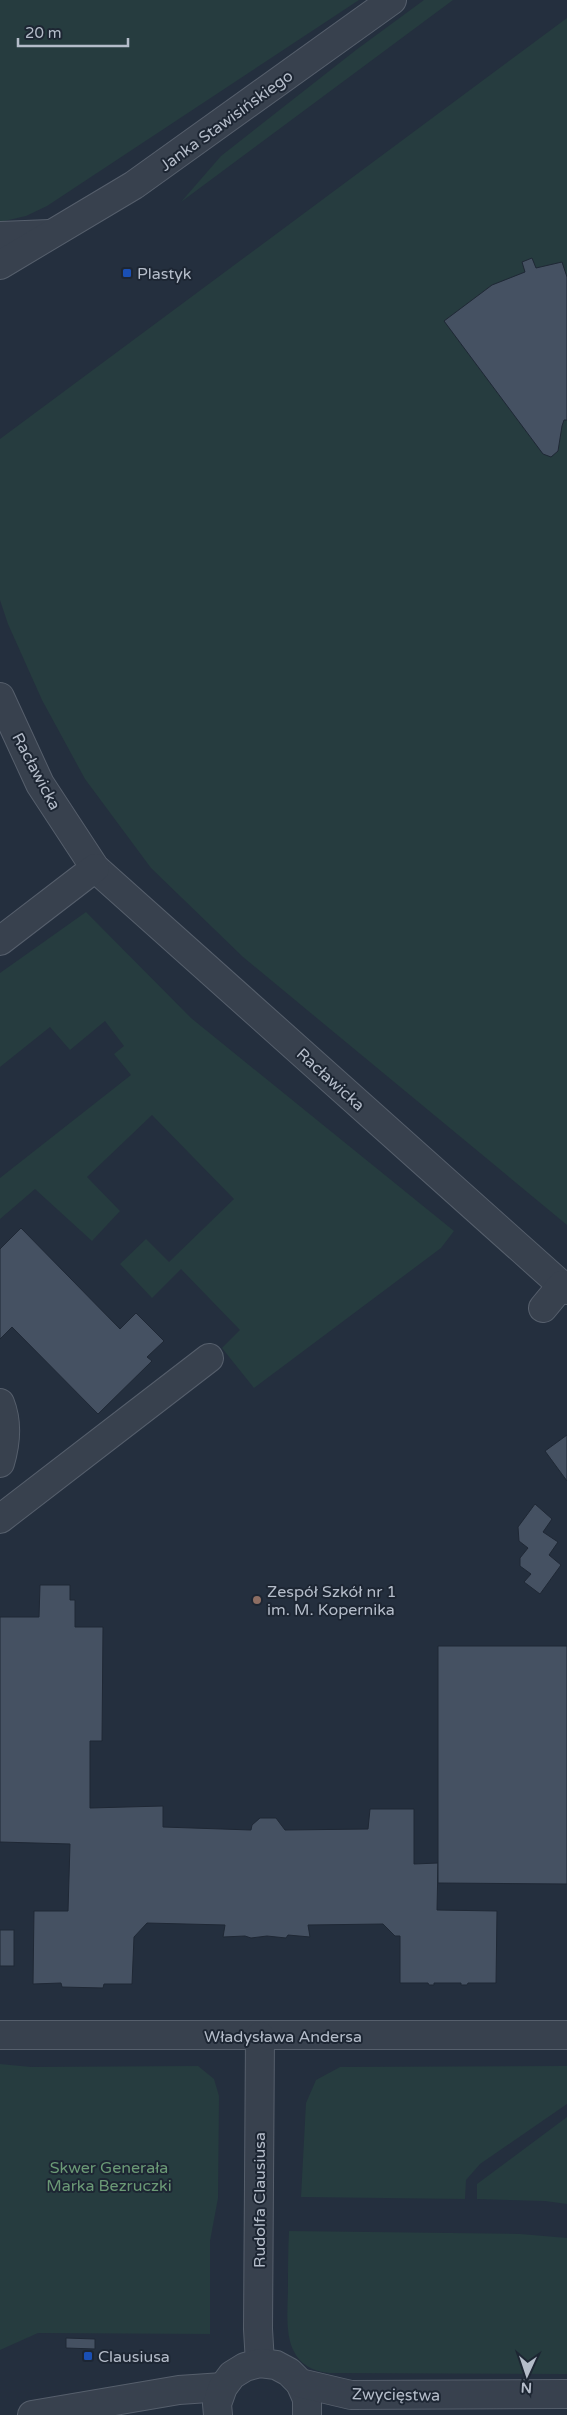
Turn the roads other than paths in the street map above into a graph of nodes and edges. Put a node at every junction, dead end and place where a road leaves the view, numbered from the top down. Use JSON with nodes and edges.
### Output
{"nodes":[{"id":1,"x":392,"y":0,"type":"edge"},
{"id":2,"x":56,"y":233,"type":"junction"},
{"id":3,"x":0,"y":236,"type":"edge"},
{"id":4,"x":0,"y":265,"type":"edge"},
{"id":5,"x":0,"y":697,"type":"edge"},
{"id":6,"x":95,"y":868,"type":"junction"},
{"id":7,"x":0,"y":941,"type":"edge"},
{"id":8,"x":565,"y":1288,"type":"edge"},
{"id":9,"x":543,"y":1308,"type":"dead end"},
{"id":10,"x":209,"y":1358,"type":"dead end"},
{"id":11,"x":0,"y":1403,"type":"edge"},
{"id":12,"x":0,"y":1463,"type":"edge"},
{"id":13,"x":0,"y":1519,"type":"edge"},
{"id":14,"x":0,"y":2035,"type":"edge"},
{"id":15,"x":567,"y":2035,"type":"edge"},
{"id":16,"x":260,"y":2036,"type":"junction"},
{"id":17,"x":260,"y":2364,"type":"junction"},
{"id":18,"x":300,"y":2383,"type":"junction"},
{"id":19,"x":223,"y":2387,"type":"junction"},
{"id":20,"x":567,"y":2394,"type":"edge"},
{"id":21,"x":32,"y":2415,"type":"edge"},
{"id":22,"x":218,"y":2415,"type":"edge"},
{"id":23,"x":307,"y":2415,"type":"edge"}],
"edges":[{"from":1,"to":2,"type":"street","name":"Janka Stawisińskiego"},
{"from":2,"to":3,"type":"street","name":"Janka Stawisińskiego"},
{"from":2,"to":4,"type":"street","name":"Janka Stawisińskiego"},
{"from":5,"to":6,"type":"street","name":"Racławicka"},
{"from":6,"to":7,"type":"street"},
{"from":6,"to":8,"type":"street","name":"Racławicka"},
{"from":8,"to":9,"type":"street"},
{"from":10,"to":13,"type":"street"},
{"from":11,"to":12,"type":"street"},
{"from":14,"to":16,"type":"street","name":"Władysława Andersa"},
{"from":15,"to":16,"type":"street","name":"Władysława Andersa"},
{"from":16,"to":17,"type":"street","name":"Rudolfa Clausiusa"},
{"from":17,"to":18,"type":"street","name":"Zwycięstwa"},
{"from":17,"to":19,"type":"street"},
{"from":18,"to":20,"type":"street","name":"Zwycięstwa"},
{"from":18,"to":23,"type":"street"},
{"from":19,"to":21,"type":"street"},
{"from":19,"to":22,"type":"street"}]}
